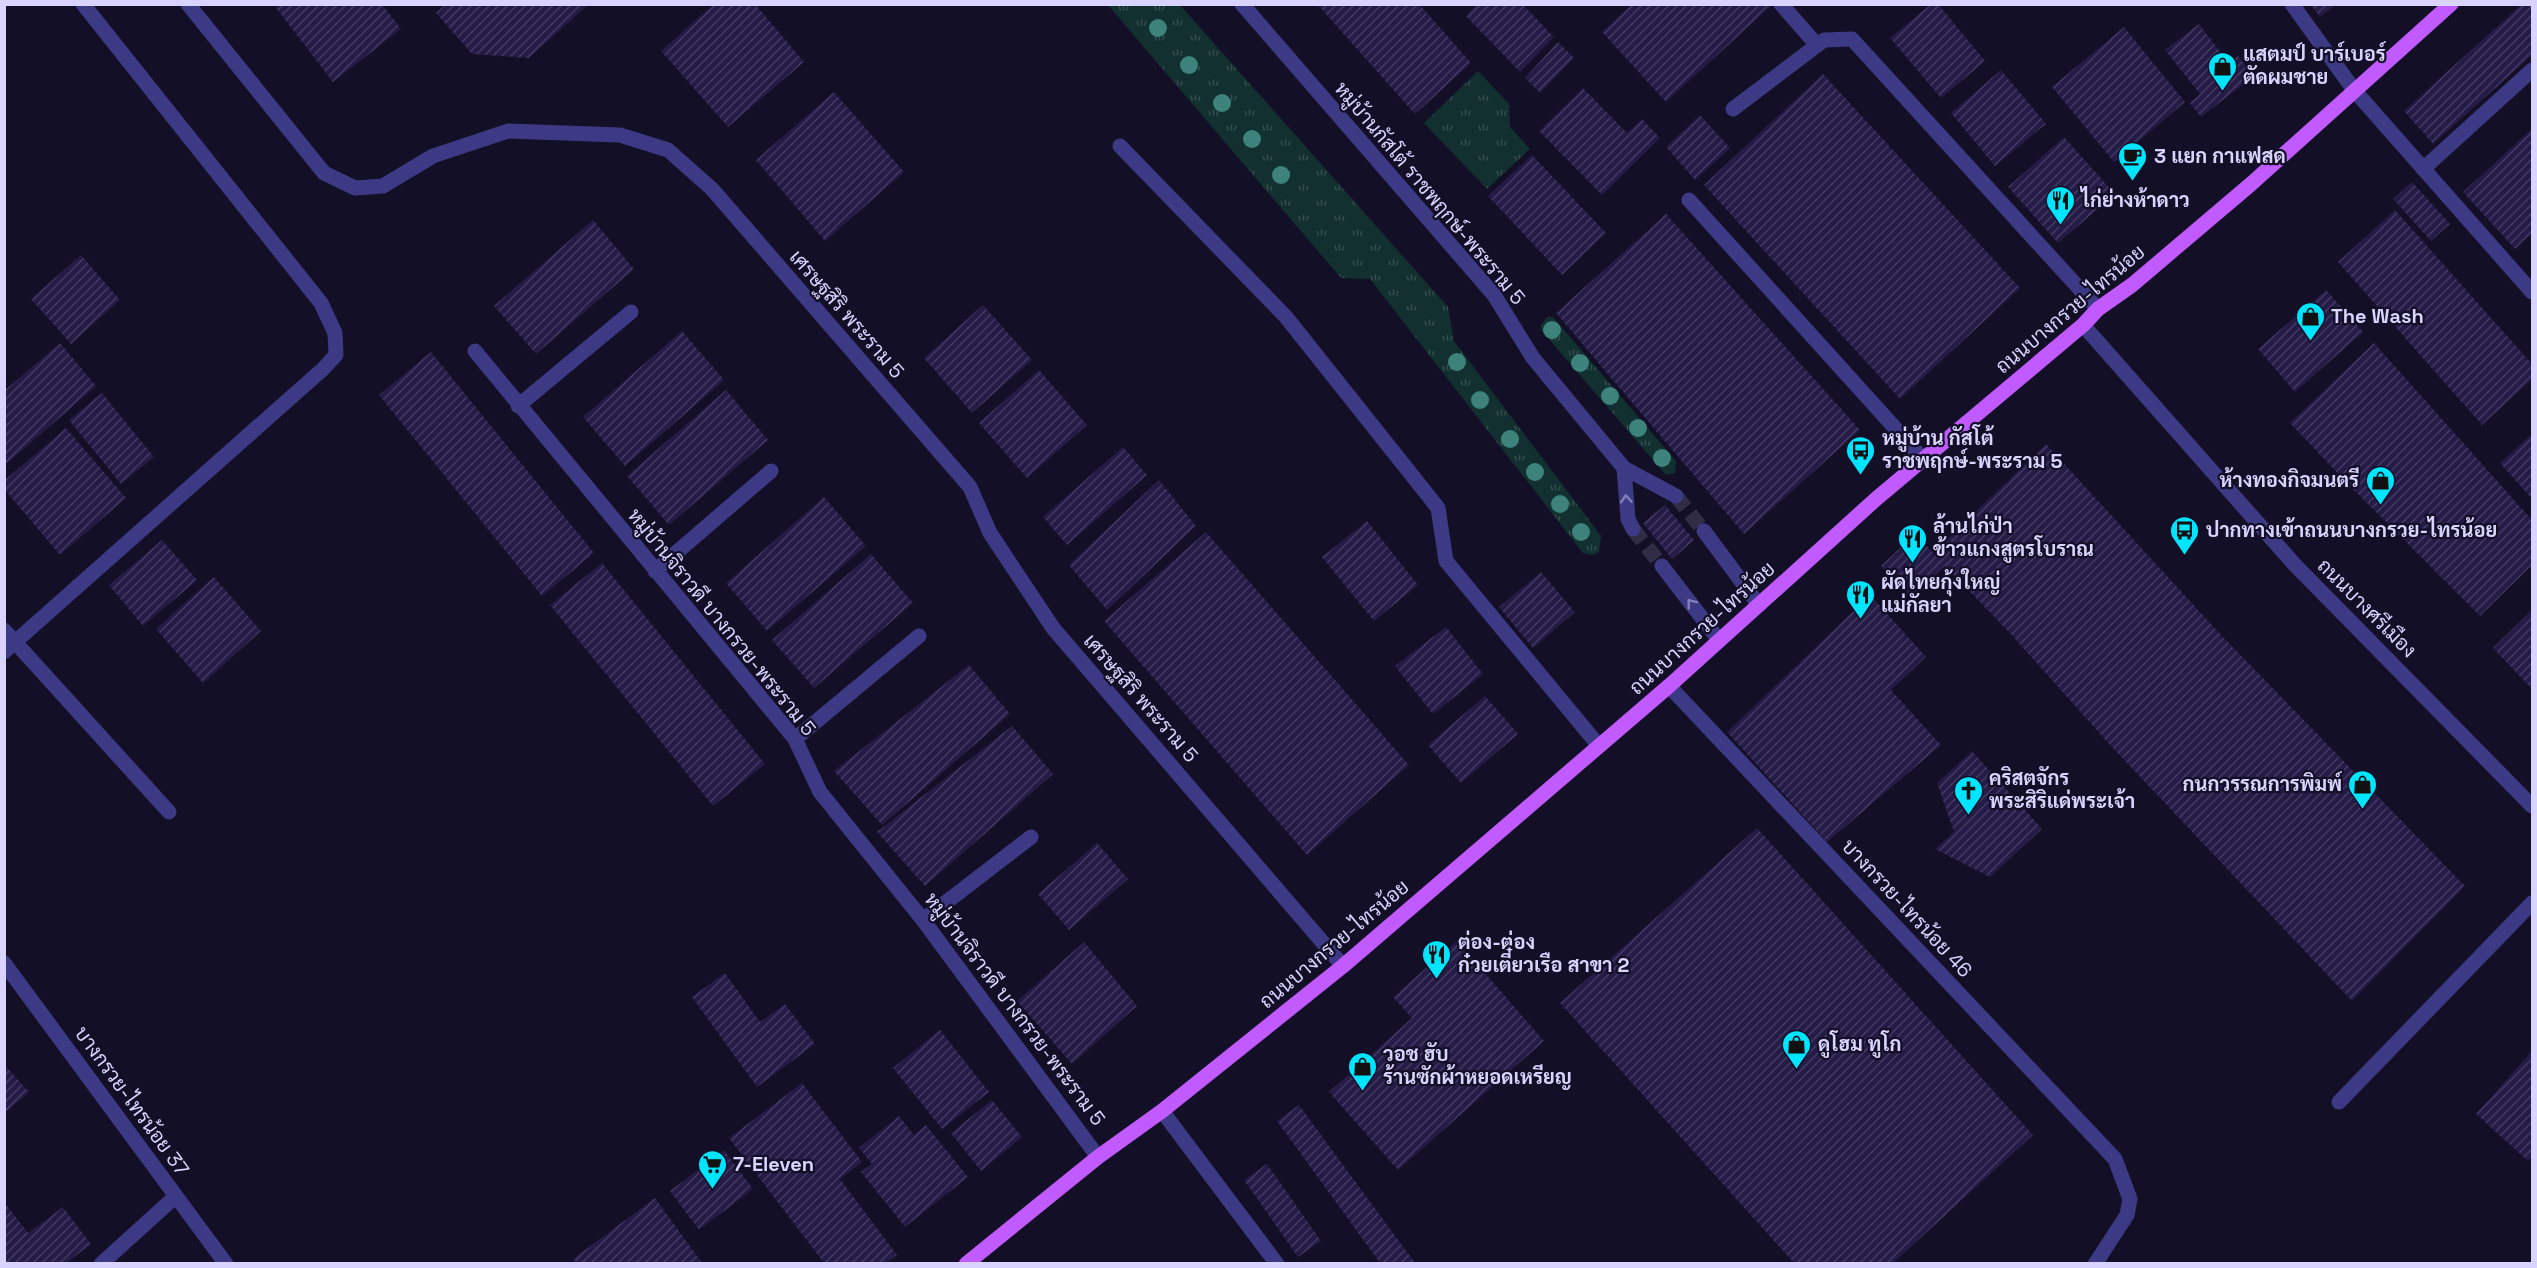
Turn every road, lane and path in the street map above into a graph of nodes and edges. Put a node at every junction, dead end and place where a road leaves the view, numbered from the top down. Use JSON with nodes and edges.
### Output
{"nodes":[{"id":1,"x":83,"y":4,"type":"edge"},
{"id":2,"x":188,"y":4,"type":"edge"},
{"id":3,"x":1242,"y":4,"type":"edge"},
{"id":4,"x":1781,"y":4,"type":"edge"},
{"id":5,"x":2292,"y":4,"type":"edge"},
{"id":6,"x":2451,"y":4,"type":"edge"},
{"id":7,"x":1818,"y":45,"type":"junction"},
{"id":8,"x":2532,"y":70,"type":"edge"},
{"id":9,"x":2354,"y":90,"type":"junction"},
{"id":10,"x":1733,"y":109,"type":"dead end"},
{"id":11,"x":1120,"y":146,"type":"dead end"},
{"id":12,"x":2423,"y":169,"type":"junction"},
{"id":13,"x":1689,"y":200,"type":"dead end"},
{"id":14,"x":2532,"y":292,"type":"edge"},
{"id":15,"x":2098,"y":309,"type":"junction"},
{"id":16,"x":631,"y":312,"type":"dead end"},
{"id":17,"x":2083,"y":325,"type":"junction"},
{"id":18,"x":475,"y":351,"type":"dead end"},
{"id":19,"x":518,"y":406,"type":"junction"},
{"id":20,"x":1924,"y":460,"type":"junction"},
{"id":21,"x":1624,"y":468,"type":"junction"},
{"id":22,"x":771,"y":471,"type":"dead end"},
{"id":23,"x":1676,"y":496,"type":"tunnel mouth"},
{"id":24,"x":1633,"y":529,"type":"tunnel mouth"},
{"id":25,"x":1704,"y":531,"type":"tunnel mouth"},
{"id":26,"x":1662,"y":566,"type":"tunnel mouth"},
{"id":27,"x":655,"y":571,"type":"junction"},
{"id":28,"x":1759,"y":605,"type":"junction"},
{"id":29,"x":919,"y":636,"type":"dead end"},
{"id":30,"x":1719,"y":640,"type":"junction"},
{"id":31,"x":8,"y":641,"type":"edge"},
{"id":32,"x":1670,"y":686,"type":"junction"},
{"id":33,"x":795,"y":739,"type":"junction"},
{"id":34,"x":1599,"y":746,"type":"junction"},
{"id":35,"x":2532,"y":806,"type":"edge"},
{"id":36,"x":169,"y":812,"type":"dead end"},
{"id":37,"x":1031,"y":837,"type":"dead end"},
{"id":38,"x":2532,"y":903,"type":"edge"},
{"id":39,"x":923,"y":920,"type":"junction"},
{"id":40,"x":4,"y":963,"type":"edge"},
{"id":41,"x":1343,"y":966,"type":"junction"},
{"id":42,"x":2339,"y":1102,"type":"dead end"},
{"id":43,"x":1162,"y":1111,"type":"junction"},
{"id":44,"x":1098,"y":1157,"type":"junction"},
{"id":45,"x":177,"y":1196,"type":"junction"},
{"id":46,"x":101,"y":1263,"type":"edge"},
{"id":47,"x":226,"y":1263,"type":"edge"},
{"id":48,"x":966,"y":1263,"type":"edge"},
{"id":49,"x":1277,"y":1263,"type":"edge"},
{"id":50,"x":2095,"y":1263,"type":"edge"}],
"edges":[{"from":1,"to":31,"type":"street"},
{"from":2,"to":41,"type":"street","name":"เศรษฐสิริ พระราม 5"},
{"from":3,"to":21,"type":"street","name":"หมู่บ้านกัสโต้ ราชพฤกษ์-พระราม 5"},
{"from":4,"to":7,"type":"street"},
{"from":5,"to":9,"type":"street"},
{"from":6,"to":9,"type":"main road","name":"ถนนบางกรวย-ไทรน้อย"},
{"from":7,"to":10,"type":"street"},
{"from":7,"to":15,"type":"street"},
{"from":8,"to":12,"type":"street"},
{"from":9,"to":12,"type":"street"},
{"from":9,"to":15,"type":"main road","name":"ถนนบางกรวย-ไทรน้อย"},
{"from":11,"to":34,"type":"street"},
{"from":12,"to":14,"type":"street"},
{"from":13,"to":20,"type":"street"},
{"from":15,"to":17,"type":"main road","name":"ถนนบางกรวย-ไทรน้อย"},
{"from":16,"to":19,"type":"street"},
{"from":17,"to":20,"type":"main road","name":"ถนนบางกรวย-ไทรน้อย"},
{"from":17,"to":35,"type":"street","name":"ถนนบางศรีเมือง"},
{"from":18,"to":19,"type":"street","name":"หมู่บ้านจิราวดี บางกรวย-พระราม 5"},
{"from":19,"to":27,"type":"street","name":"หมู่บ้านจิราวดี บางกรวย-พระราม 5"},
{"from":20,"to":28,"type":"main road","name":"ถนนบางกรวย-ไทรน้อย"},
{"from":21,"to":23,"type":"street","name":"หมู่บ้านกัสโต้ ราชพฤกษ์-พระราม 5"},
{"from":24,"to":21,"type":"street","one_way":true},
{"from":22,"to":27,"type":"street"},
{"from":25,"to":28,"type":"street"},
{"from":30,"to":26,"type":"street","one_way":true},
{"from":27,"to":33,"type":"street","name":"หมู่บ้านจิราวดี บางกรวย-พระราม 5"},
{"from":28,"to":30,"type":"main road","name":"ถนนบางกรวย-ไทรน้อย"},
{"from":29,"to":33,"type":"street"},
{"from":30,"to":32,"type":"main road","name":"ถนนบางกรวย-ไทรน้อย"},
{"from":31,"to":36,"type":"street"},
{"from":32,"to":34,"type":"main road","name":"ถนนบางกรวย-ไทรน้อย"},
{"from":32,"to":50,"type":"street","name":"บางกรวย-ไทรน้อย 46"},
{"from":33,"to":39,"type":"street","name":"หมู่บ้านจิราวดี บางกรวย-พระราม 5"},
{"from":34,"to":41,"type":"main road","name":"ถนนบางกรวย-ไทรน้อย"},
{"from":37,"to":39,"type":"street"},
{"from":38,"to":42,"type":"street"},
{"from":39,"to":44,"type":"street","name":"หมู่บ้านจิราวดี บางกรวย-พระราม 5"},
{"from":40,"to":45,"type":"street","name":"บางกรวย-ไทรน้อย 37"},
{"from":41,"to":43,"type":"main road","name":"ถนนบางกรวย-ไทรน้อย"},
{"from":43,"to":44,"type":"main road","name":"ถนนบางกรวย-ไทรน้อย"},
{"from":43,"to":49,"type":"street"},
{"from":44,"to":48,"type":"main road","name":"ถนนบางกรวย-ไทรน้อย"},
{"from":45,"to":46,"type":"street"},
{"from":45,"to":47,"type":"street","name":"บางกรวย-ไทรน้อย 37"}]}
